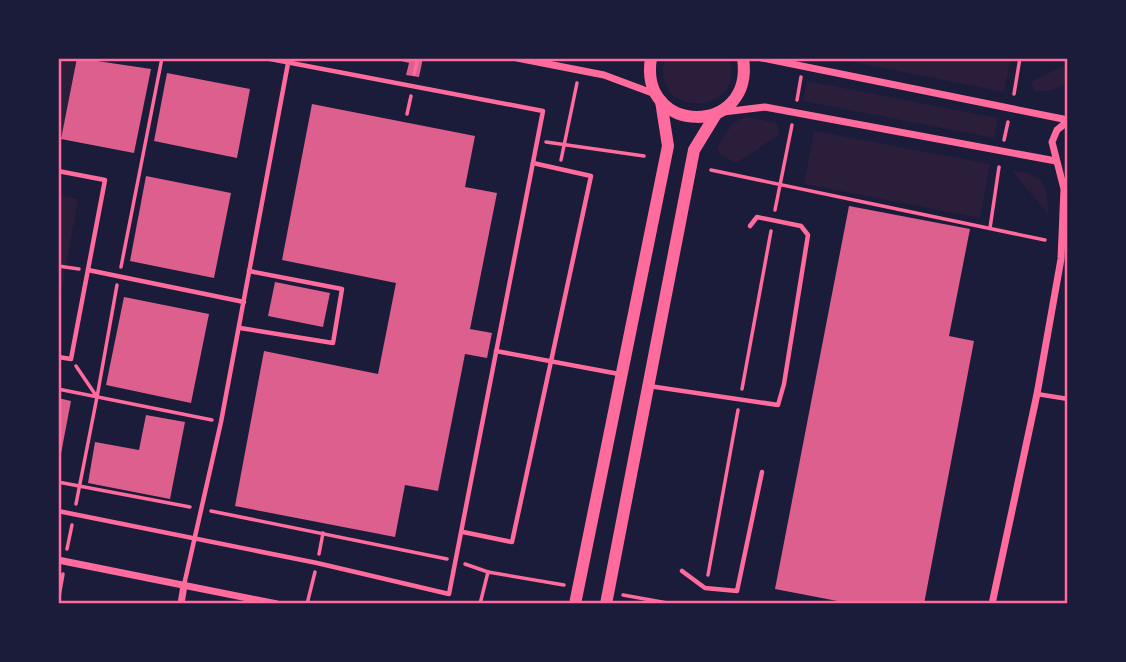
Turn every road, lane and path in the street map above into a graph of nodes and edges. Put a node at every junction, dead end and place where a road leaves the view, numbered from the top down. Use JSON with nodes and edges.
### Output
{"nodes":[{"id":1,"x":162,"y":58,"type":"edge"},
{"id":2,"x":265,"y":58,"type":"edge"},
{"id":3,"x":517,"y":58,"type":"edge"},
{"id":4,"x":651,"y":58,"type":"edge"},
{"id":5,"x":743,"y":58,"type":"edge"},
{"id":6,"x":762,"y":58,"type":"edge"},
{"id":7,"x":1020,"y":58,"type":"edge"},
{"id":8,"x":289,"y":60,"type":"edge"},
{"id":9,"x":577,"y":83,"type":"dead end"},
{"id":10,"x":1014,"y":94,"type":"dead end"},
{"id":11,"x":659,"y":98,"type":"junction"},
{"id":12,"x":718,"y":113,"type":"junction"},
{"id":13,"x":1068,"y":120,"type":"edge"},
{"id":14,"x":1008,"y":122,"type":"dead end"},
{"id":15,"x":537,"y":141,"type":"junction"},
{"id":16,"x":1004,"y":142,"type":"dead end"},
{"id":17,"x":562,"y":146,"type":"junction"},
{"id":18,"x":644,"y":156,"type":"dead end"},
{"id":19,"x":1057,"y":162,"type":"junction"},
{"id":20,"x":533,"y":163,"type":"junction"},
{"id":21,"x":999,"y":167,"type":"dead end"},
{"id":22,"x":560,"y":169,"type":"junction"},
{"id":23,"x":711,"y":170,"type":"dead end"},
{"id":24,"x":58,"y":171,"type":"edge"},
{"id":25,"x":1068,"y":171,"type":"edge"},
{"id":26,"x":750,"y":226,"type":"dead end"},
{"id":27,"x":990,"y":228,"type":"junction"},
{"id":28,"x":1045,"y":240,"type":"dead end"},
{"id":29,"x":1068,"y":244,"type":"edge"},
{"id":30,"x":1061,"y":259,"type":"junction"},
{"id":31,"x":58,"y":265,"type":"edge"},
{"id":32,"x":88,"y":270,"type":"junction"},
{"id":33,"x":249,"y":271,"type":"junction"},
{"id":34,"x":119,"y":276,"type":"junction"},
{"id":35,"x":244,"y":302,"type":"junction"},
{"id":36,"x":240,"y":328,"type":"junction"},
{"id":37,"x":496,"y":351,"type":"junction"},
{"id":38,"x":58,"y":357,"type":"edge"},
{"id":39,"x":71,"y":359,"type":"junction"},
{"id":40,"x":550,"y":361,"type":"junction"},
{"id":41,"x":620,"y":374,"type":"junction"},
{"id":42,"x":648,"y":386,"type":"junction"},
{"id":43,"x":58,"y":389,"type":"edge"},
{"id":44,"x":1037,"y":394,"type":"junction"},
{"id":45,"x":97,"y":397,"type":"junction"},
{"id":46,"x":1068,"y":400,"type":"edge"},
{"id":47,"x":221,"y":422,"type":"junction"},
{"id":48,"x":762,"y":472,"type":"dead end"},
{"id":49,"x":58,"y":482,"type":"edge"},
{"id":50,"x":79,"y":486,"type":"junction"},
{"id":51,"x":201,"y":509,"type":"junction"},
{"id":52,"x":58,"y":511,"type":"edge"},
{"id":53,"x":74,"y":514,"type":"junction"},
{"id":54,"x":463,"y":532,"type":"junction"},
{"id":55,"x":195,"y":538,"type":"junction"},
{"id":56,"x":61,"y":561,"type":"edge"},
{"id":57,"x":456,"y":561,"type":"junction"},
{"id":58,"x":682,"y":571,"type":"dead end"},
{"id":59,"x":488,"y":572,"type":"dead end"},
{"id":60,"x":184,"y":585,"type":"junction"},
{"id":61,"x":576,"y":601,"type":"edge"},
{"id":62,"x":58,"y":602,"type":"edge"},
{"id":63,"x":181,"y":604,"type":"edge"},
{"id":64,"x":277,"y":604,"type":"edge"},
{"id":65,"x":607,"y":604,"type":"edge"},
{"id":66,"x":992,"y":604,"type":"edge"}],
"edges":[{"from":1,"to":34,"type":"path"},
{"from":2,"to":8,"type":"lane"},
{"from":3,"to":11,"type":"street"},
{"from":4,"to":11,"type":"street"},
{"from":5,"to":12,"type":"street"},
{"from":6,"to":13,"type":"street"},
{"from":7,"to":10,"type":"path"},
{"from":8,"to":15,"type":"lane"},
{"from":8,"to":33,"type":"lane"},
{"from":9,"to":17,"type":"path"},
{"from":11,"to":12,"type":"street"},
{"from":11,"to":41,"type":"street"},
{"from":12,"to":19,"type":"street"},
{"from":12,"to":42,"type":"street"},
{"from":13,"to":19,"type":"street"},
{"from":14,"to":16,"type":"path"},
{"from":15,"to":17,"type":"path"},
{"from":15,"to":20,"type":"lane"},
{"from":17,"to":18,"type":"path"},
{"from":17,"to":22,"type":"path"},
{"from":19,"to":25,"type":"street"},
{"from":19,"to":30,"type":"street"},
{"from":20,"to":22,"type":"lane"},
{"from":20,"to":37,"type":"lane"},
{"from":21,"to":27,"type":"path"},
{"from":22,"to":40,"type":"lane"},
{"from":23,"to":27,"type":"path"},
{"from":24,"to":32,"type":"lane"},
{"from":26,"to":42,"type":"lane"},
{"from":27,"to":28,"type":"path"},
{"from":29,"to":30,"type":"street"},
{"from":30,"to":44,"type":"street"},
{"from":31,"to":32,"type":"path"},
{"from":32,"to":34,"type":"lane"},
{"from":32,"to":39,"type":"lane"},
{"from":33,"to":35,"type":"lane"},
{"from":33,"to":36,"type":"lane"},
{"from":34,"to":35,"type":"lane"},
{"from":34,"to":45,"type":"path"},
{"from":35,"to":36,"type":"lane"},
{"from":36,"to":47,"type":"lane"},
{"from":37,"to":40,"type":"lane"},
{"from":37,"to":54,"type":"lane"},
{"from":38,"to":39,"type":"lane"},
{"from":39,"to":45,"type":"path"},
{"from":40,"to":41,"type":"lane"},
{"from":40,"to":54,"type":"lane"},
{"from":41,"to":61,"type":"street"},
{"from":42,"to":65,"type":"street"},
{"from":43,"to":45,"type":"path"},
{"from":44,"to":46,"type":"lane"},
{"from":44,"to":66,"type":"street"},
{"from":45,"to":47,"type":"path"},
{"from":45,"to":50,"type":"path"},
{"from":47,"to":51,"type":"lane"},
{"from":48,"to":58,"type":"lane"},
{"from":49,"to":50,"type":"path"},
{"from":50,"to":51,"type":"path"},
{"from":50,"to":53,"type":"path"},
{"from":51,"to":55,"type":"lane"},
{"from":51,"to":57,"type":"path"},
{"from":52,"to":53,"type":"lane"},
{"from":53,"to":55,"type":"lane"},
{"from":53,"to":56,"type":"path"},
{"from":54,"to":57,"type":"lane"},
{"from":55,"to":57,"type":"lane"},
{"from":55,"to":60,"type":"lane"},
{"from":56,"to":60,"type":"street"},
{"from":56,"to":62,"type":"path"},
{"from":57,"to":59,"type":"path"},
{"from":60,"to":63,"type":"street"},
{"from":60,"to":64,"type":"street"}]}
